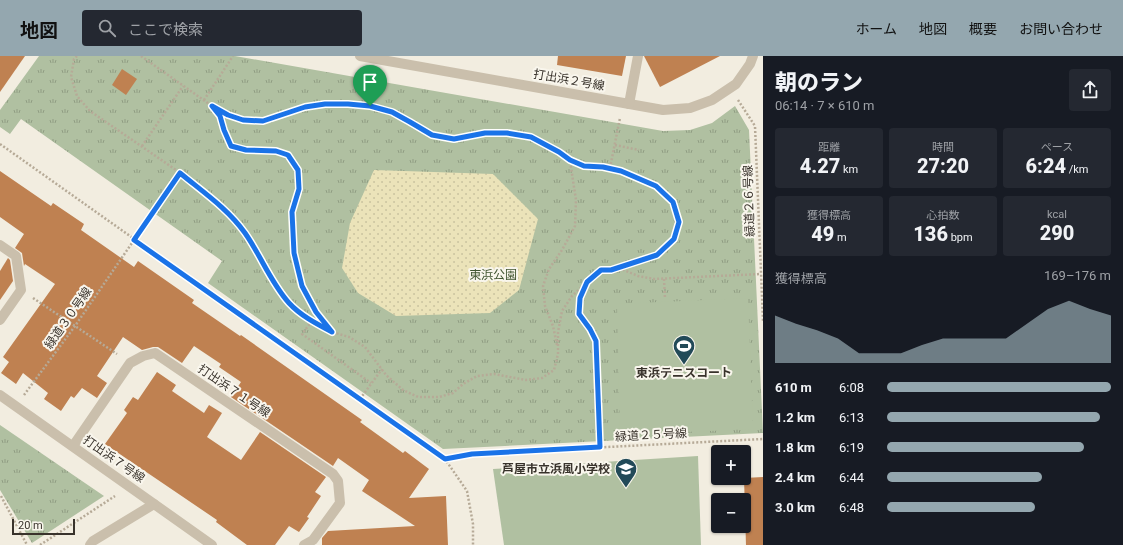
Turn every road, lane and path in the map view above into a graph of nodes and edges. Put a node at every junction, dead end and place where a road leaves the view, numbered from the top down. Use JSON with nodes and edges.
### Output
{"nodes":[{"id":1,"x":77,"y":56,"type":"edge"},
{"id":2,"x":141,"y":56,"type":"edge"},
{"id":3,"x":233,"y":56,"type":"edge"},
{"id":4,"x":360,"y":56,"type":"edge"},
{"id":5,"x":638,"y":56,"type":"edge"},
{"id":6,"x":753,"y":56,"type":"edge"},
{"id":7,"x":414,"y":61,"type":"edge"},
{"id":8,"x":183,"y":86,"type":"junction"},
{"id":9,"x":731,"y":87,"type":"junction"},
{"id":10,"x":204,"y":100,"type":"junction"},
{"id":11,"x":626,"y":103,"type":"junction"},
{"id":12,"x":212,"y":106,"type":"junction"},
{"id":13,"x":0,"y":144,"type":"edge"},
{"id":14,"x":615,"y":145,"type":"junction"},
{"id":15,"x":142,"y":146,"type":"junction"},
{"id":16,"x":639,"y":150,"type":"dead end"},
{"id":17,"x":570,"y":160,"type":"junction"},
{"id":18,"x":610,"y":168,"type":"junction"},
{"id":19,"x":180,"y":173,"type":"junction"},
{"id":20,"x":134,"y":240,"type":"junction"},
{"id":21,"x":0,"y":245,"type":"edge"},
{"id":22,"x":611,"y":270,"type":"junction"},
{"id":23,"x":761,"y":274,"type":"junction"},
{"id":24,"x":664,"y":279,"type":"junction"},
{"id":25,"x":587,"y":282,"type":"junction"},
{"id":26,"x":21,"y":290,"type":"junction"},
{"id":27,"x":665,"y":298,"type":"dead end"},
{"id":28,"x":0,"y":320,"type":"edge"},
{"id":29,"x":312,"y":321,"type":"junction"},
{"id":30,"x":763,"y":321,"type":"edge"},
{"id":31,"x":75,"y":326,"type":"junction"},
{"id":32,"x":332,"y":332,"type":"junction"},
{"id":33,"x":558,"y":354,"type":"junction"},
{"id":34,"x":130,"y":363,"type":"junction"},
{"id":35,"x":382,"y":369,"type":"junction"},
{"id":36,"x":371,"y":383,"type":"junction"},
{"id":37,"x":0,"y":395,"type":"edge"},
{"id":38,"x":360,"y":399,"type":"junction"},
{"id":39,"x":16,"y":406,"type":"junction"},
{"id":40,"x":763,"y":439,"type":"edge"},
{"id":41,"x":73,"y":446,"type":"junction"},
{"id":42,"x":600,"y":447,"type":"junction"},
{"id":43,"x":445,"y":459,"type":"junction"},
{"id":44,"x":129,"y":486,"type":"junction"},
{"id":45,"x":1,"y":496,"type":"dead end"},
{"id":46,"x":154,"y":504,"type":"junction"},
{"id":47,"x":28,"y":545,"type":"edge"},
{"id":48,"x":40,"y":545,"type":"edge"},
{"id":49,"x":90,"y":545,"type":"edge"},
{"id":50,"x":212,"y":545,"type":"edge"},
{"id":51,"x":304,"y":545,"type":"edge"},
{"id":52,"x":473,"y":545,"type":"edge"}],
"edges":[{"from":1,"to":15,"type":"path"},
{"from":2,"to":8,"type":"path"},
{"from":3,"to":10,"type":"path"},
{"from":4,"to":7,"type":"street","name":"打出浜２号線"},
{"from":5,"to":11,"type":"street"},
{"from":6,"to":9,"type":"street","name":"打出浜２号線"},
{"from":7,"to":11,"type":"street","name":"打出浜２号線"},
{"from":8,"to":10,"type":"path"},
{"from":8,"to":15,"type":"path"},
{"from":9,"to":11,"type":"street","name":"打出浜２号線"},
{"from":9,"to":23,"type":"path","name":"緑道２６号線"},
{"from":10,"to":12,"type":"path"},
{"from":11,"to":14,"type":"path"},
{"from":12,"to":17,"type":"path"},
{"from":12,"to":32,"type":"path"},
{"from":13,"to":20,"type":"path"},
{"from":14,"to":16,"type":"path"},
{"from":14,"to":18,"type":"path"},
{"from":15,"to":19,"type":"path"},
{"from":17,"to":18,"type":"path"},
{"from":17,"to":33,"type":"path"},
{"from":18,"to":22,"type":"path"},
{"from":19,"to":20,"type":"path","name":"緑道３０号線"},
{"from":19,"to":29,"type":"path"},
{"from":20,"to":31,"type":"path","name":"緑道３０号線"},
{"from":20,"to":38,"type":"path"},
{"from":21,"to":26,"type":"street"},
{"from":22,"to":24,"type":"path"},
{"from":22,"to":25,"type":"path"},
{"from":23,"to":24,"type":"path"},
{"from":23,"to":30,"type":"path","name":"緑道２６号線"},
{"from":24,"to":27,"type":"path"},
{"from":25,"to":33,"type":"path"},
{"from":25,"to":42,"type":"path"},
{"from":26,"to":28,"type":"street"},
{"from":26,"to":31,"type":"path"},
{"from":29,"to":32,"type":"path"},
{"from":29,"to":36,"type":"path"},
{"from":31,"to":34,"type":"path"},
{"from":31,"to":39,"type":"path","name":"緑道３０号線"},
{"from":32,"to":35,"type":"path"},
{"from":33,"to":35,"type":"path"},
{"from":34,"to":41,"type":"street"},
{"from":34,"to":51,"type":"street","name":"打出浜７１号線"},
{"from":35,"to":36,"type":"path"},
{"from":36,"to":38,"type":"path"},
{"from":37,"to":39,"type":"street","name":"打出浜７号線"},
{"from":38,"to":43,"type":"path"},
{"from":39,"to":41,"type":"street","name":"打出浜７号線"},
{"from":40,"to":42,"type":"path","name":"緑道２５号線"},
{"from":41,"to":44,"type":"street","name":"打出浜７号線"},
{"from":42,"to":43,"type":"path","name":"緑道２５号線"},
{"from":43,"to":52,"type":"path"},
{"from":44,"to":46,"type":"street","name":"打出浜７号線"},
{"from":44,"to":48,"type":"path"},
{"from":45,"to":47,"type":"path"},
{"from":46,"to":49,"type":"street"},
{"from":46,"to":50,"type":"street","name":"打出浜７号線"}]}
